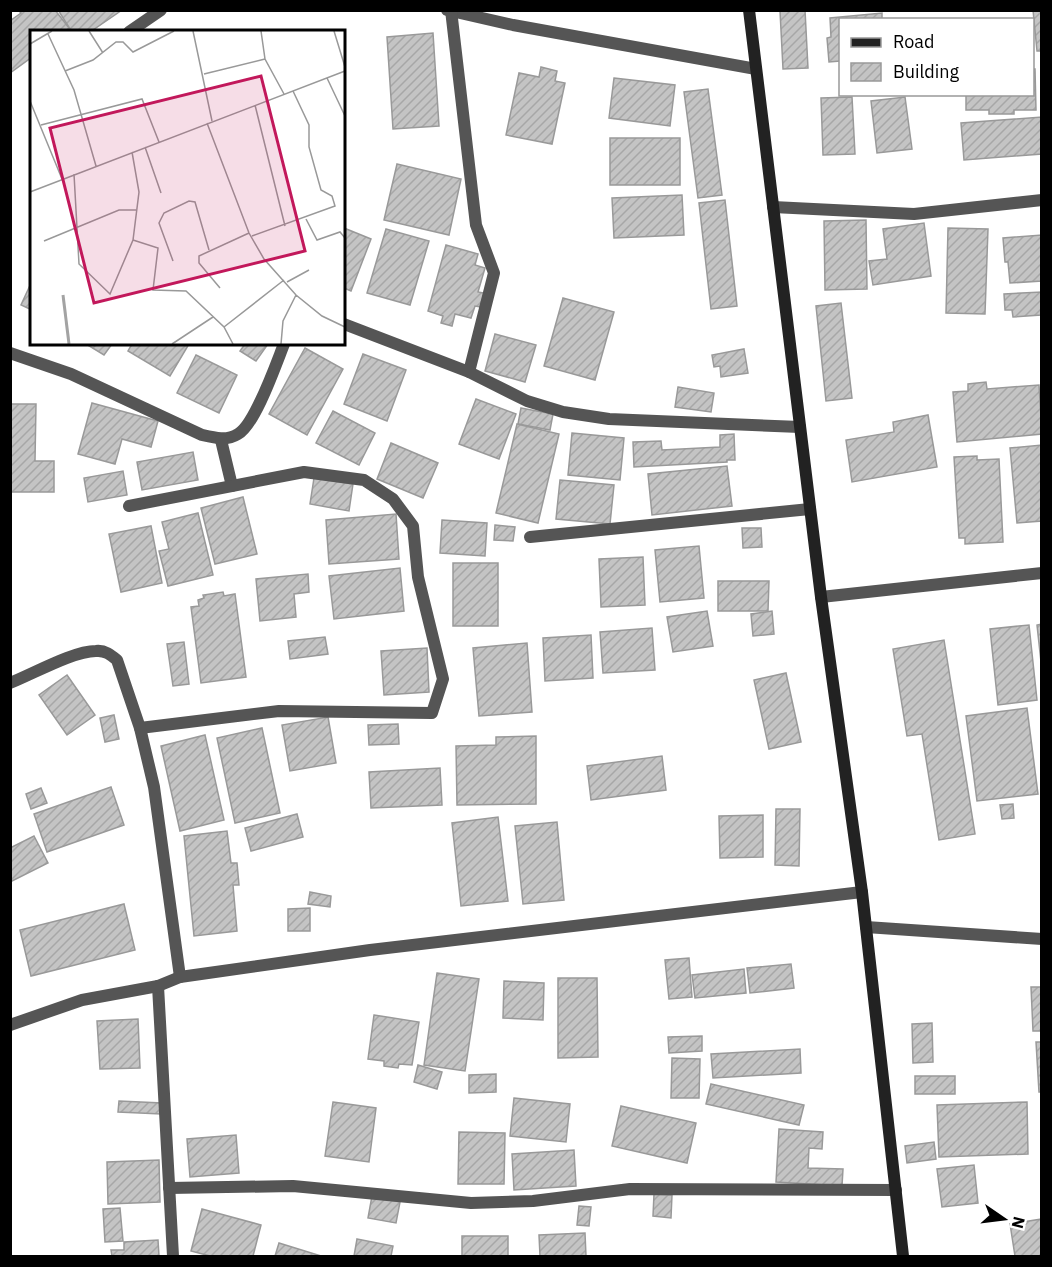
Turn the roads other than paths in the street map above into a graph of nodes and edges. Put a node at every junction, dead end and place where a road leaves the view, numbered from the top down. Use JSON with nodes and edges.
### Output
{"nodes":[{"id":1,"x":160,"y":10,"type":"edge"},
{"id":2,"x":749,"y":10,"type":"edge"},
{"id":3,"x":450,"y":11,"type":"edge"},
{"id":4,"x":132,"y":30,"type":"edge"},
{"id":5,"x":756,"y":69,"type":"junction"},
{"id":6,"x":1041,"y":201,"type":"edge"},
{"id":7,"x":773,"y":207,"type":"junction"},
{"id":8,"x":345,"y":324,"type":"edge"},
{"id":9,"x":284,"y":345,"type":"edge"},
{"id":10,"x":10,"y":353,"type":"edge"},
{"id":11,"x":470,"y":372,"type":"junction"},
{"id":12,"x":800,"y":427,"type":"junction"},
{"id":13,"x":221,"y":440,"type":"junction"},
{"id":14,"x":232,"y":486,"type":"junction"},
{"id":15,"x":129,"y":506,"type":"dead end"},
{"id":16,"x":810,"y":509,"type":"junction"},
{"id":17,"x":530,"y":537,"type":"dead end"},
{"id":18,"x":1041,"y":573,"type":"edge"},
{"id":19,"x":821,"y":597,"type":"junction"},
{"id":20,"x":10,"y":683,"type":"edge"},
{"id":21,"x":140,"y":728,"type":"junction"},
{"id":22,"x":862,"y":892,"type":"junction"},
{"id":23,"x":866,"y":927,"type":"junction"},
{"id":24,"x":1041,"y":939,"type":"edge"},
{"id":25,"x":180,"y":977,"type":"junction"},
{"id":26,"x":158,"y":986,"type":"junction"},
{"id":27,"x":10,"y":1025,"type":"edge"},
{"id":28,"x":169,"y":1188,"type":"junction"},
{"id":29,"x":896,"y":1190,"type":"junction"},
{"id":30,"x":173,"y":1257,"type":"edge"},
{"id":31,"x":903,"y":1257,"type":"edge"}],
"edges":[{"from":1,"to":4,"type":"street"},
{"from":2,"to":5,"type":"main road"},
{"from":3,"to":5,"type":"street"},
{"from":3,"to":11,"type":"street"},
{"from":5,"to":7,"type":"main road"},
{"from":6,"to":7,"type":"street"},
{"from":7,"to":12,"type":"main road"},
{"from":8,"to":11,"type":"street"},
{"from":9,"to":13,"type":"street"},
{"from":10,"to":13,"type":"street"},
{"from":11,"to":12,"type":"street"},
{"from":12,"to":16,"type":"main road"},
{"from":13,"to":14,"type":"street"},
{"from":14,"to":15,"type":"street"},
{"from":14,"to":21,"type":"street"},
{"from":16,"to":17,"type":"street"},
{"from":16,"to":19,"type":"main road"},
{"from":18,"to":19,"type":"street"},
{"from":19,"to":22,"type":"main road"},
{"from":20,"to":21,"type":"street"},
{"from":21,"to":25,"type":"street"},
{"from":22,"to":23,"type":"main road"},
{"from":22,"to":25,"type":"street"},
{"from":23,"to":24,"type":"street"},
{"from":23,"to":29,"type":"main road"},
{"from":25,"to":26,"type":"street"},
{"from":26,"to":27,"type":"street"},
{"from":26,"to":28,"type":"street"},
{"from":28,"to":29,"type":"street"},
{"from":28,"to":30,"type":"street"},
{"from":29,"to":31,"type":"main road"}]}
